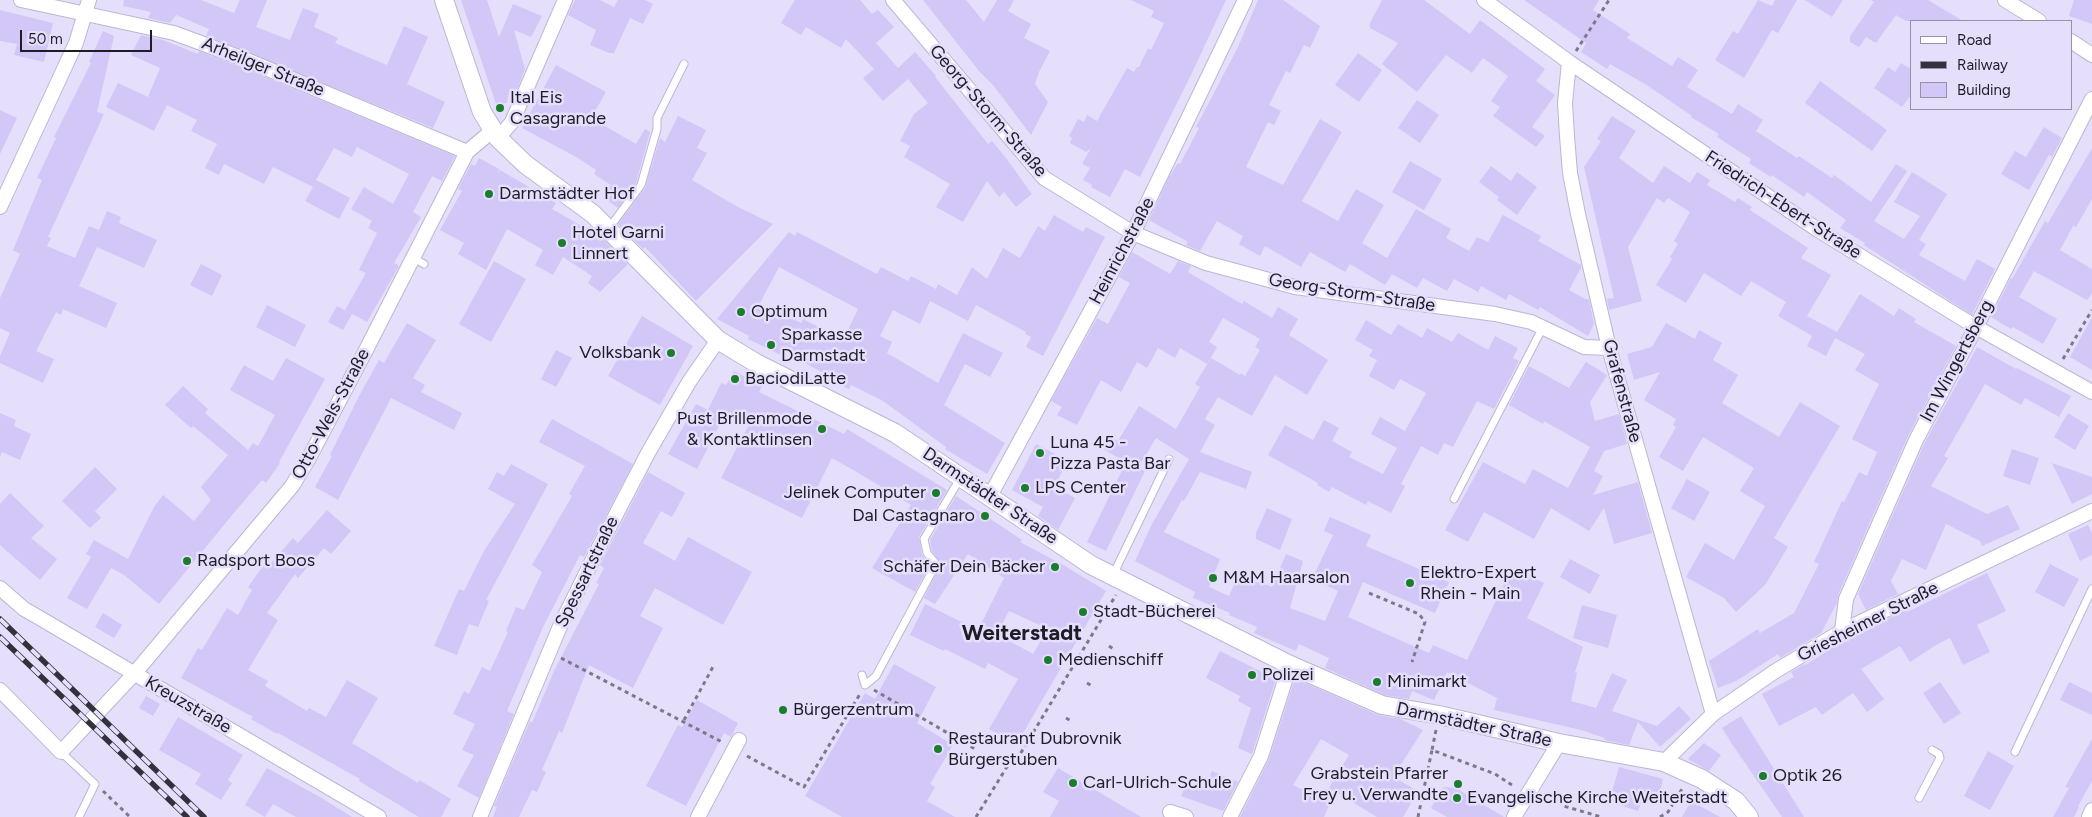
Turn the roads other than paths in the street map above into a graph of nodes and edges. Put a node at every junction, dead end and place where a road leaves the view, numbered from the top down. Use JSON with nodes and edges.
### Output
{"nodes":[{"id":1,"x":21,"y":0,"type":"edge"},
{"id":2,"x":90,"y":0,"type":"edge"},
{"id":3,"x":444,"y":0,"type":"edge"},
{"id":4,"x":564,"y":0,"type":"edge"},
{"id":5,"x":893,"y":0,"type":"edge"},
{"id":6,"x":1245,"y":0,"type":"edge"},
{"id":7,"x":1484,"y":0,"type":"edge"},
{"id":8,"x":2004,"y":0,"type":"edge"},
{"id":9,"x":86,"y":15,"type":"junction"},
{"id":10,"x":2037,"y":20,"type":"edge"},
{"id":11,"x":2072,"y":42,"type":"edge"},
{"id":12,"x":2092,"y":54,"type":"edge"},
{"id":13,"x":1569,"y":62,"type":"junction"},
{"id":14,"x":684,"y":64,"type":"dead end"},
{"id":15,"x":2092,"y":99,"type":"edge"},
{"id":16,"x":495,"y":134,"type":"junction"},
{"id":17,"x":467,"y":152,"type":"junction"},
{"id":18,"x":0,"y":207,"type":"edge"},
{"id":19,"x":609,"y":229,"type":"junction"},
{"id":20,"x":1133,"y":233,"type":"junction"},
{"id":21,"x":1976,"y":327,"type":"junction"},
{"id":22,"x":1543,"y":328,"type":"junction"},
{"id":23,"x":718,"y":340,"type":"junction"},
{"id":24,"x":1609,"y":348,"type":"junction"},
{"id":25,"x":2092,"y":392,"type":"edge"},
{"id":26,"x":1169,"y":459,"type":"dead end"},
{"id":27,"x":961,"y":476,"type":"junction"},
{"id":28,"x":990,"y":496,"type":"junction"},
{"id":29,"x":1454,"y":499,"type":"dead end"},
{"id":30,"x":2092,"y":511,"type":"edge"},
{"id":31,"x":1118,"y":579,"type":"junction"},
{"id":32,"x":0,"y":588,"type":"edge"},
{"id":33,"x":2092,"y":589,"type":"edge"},
{"id":34,"x":1842,"y":631,"type":"junction"},
{"id":35,"x":1290,"y":665,"type":"junction"},
{"id":36,"x":134,"y":674,"type":"junction"},
{"id":37,"x":862,"y":675,"type":"dead end"},
{"id":38,"x":0,"y":690,"type":"edge"},
{"id":39,"x":1713,"y":714,"type":"junction"},
{"id":40,"x":1559,"y":743,"type":"junction"},
{"id":41,"x":737,"y":744,"type":"road end"},
{"id":42,"x":1932,"y":750,"type":"dead end"},
{"id":43,"x":61,"y":752,"type":"junction"},
{"id":44,"x":2016,"y":752,"type":"dead end"},
{"id":45,"x":1664,"y":762,"type":"junction"},
{"id":46,"x":1919,"y":798,"type":"dead end"},
{"id":47,"x":2092,"y":810,"type":"edge"},
{"id":48,"x":1170,"y":812,"type":"dead end"},
{"id":49,"x":79,"y":817,"type":"edge"},
{"id":50,"x":379,"y":817,"type":"edge"},
{"id":51,"x":480,"y":817,"type":"edge"},
{"id":52,"x":698,"y":817,"type":"edge"},
{"id":53,"x":1186,"y":817,"type":"edge"},
{"id":54,"x":1230,"y":817,"type":"edge"},
{"id":55,"x":1514,"y":817,"type":"edge"},
{"id":56,"x":1749,"y":817,"type":"edge"},
{"id":57,"x":2088,"y":817,"type":"edge"}],
"edges":[{"from":1,"to":9,"type":"street","name":"Arheilger Straße"},
{"from":2,"to":9,"type":"street"},
{"from":3,"to":16,"type":"street","name":"Darmstädter Straße"},
{"from":4,"to":16,"type":"street","name":"Otto-Wels-Straße"},
{"from":5,"to":20,"type":"street","name":"Georg-Storm-Straße"},
{"from":6,"to":20,"type":"street","name":"Heinrichstraße"},
{"from":7,"to":13,"type":"street","name":"Friedrich-Ebert-Straße"},
{"from":8,"to":10,"type":"street"},
{"from":9,"to":17,"type":"street","name":"Arheilger Straße"},
{"from":9,"to":18,"type":"street"},
{"from":11,"to":12,"type":"street"},
{"from":13,"to":21,"type":"street","name":"Friedrich-Ebert-Straße"},
{"from":13,"to":24,"type":"street","name":"Grafenstraße"},
{"from":14,"to":19,"type":"lane"},
{"from":15,"to":21,"type":"street","name":"Im Wingertsberg"},
{"from":16,"to":17,"type":"street","name":"Otto-Wels-Straße"},
{"from":16,"to":19,"type":"street","name":"Darmstädter Straße"},
{"from":17,"to":36,"type":"street","name":"Otto-Wels-Straße"},
{"from":19,"to":23,"type":"street","name":"Darmstädter Straße"},
{"from":20,"to":22,"type":"street","name":"Georg-Storm-Straße"},
{"from":20,"to":28,"type":"street","name":"Heinrichstraße"},
{"from":21,"to":25,"type":"street","name":"Friedrich-Ebert-Straße"},
{"from":21,"to":34,"type":"street","name":"Im Wingertsberg"},
{"from":22,"to":24,"type":"street","name":"Georg-Storm-Straße"},
{"from":22,"to":29,"type":"lane"},
{"from":23,"to":27,"type":"street","name":"Darmstädter Straße"},
{"from":23,"to":51,"type":"street","name":"Spessartstraße"},
{"from":24,"to":39,"type":"street","name":"Grafenstraße"},
{"from":26,"to":31,"type":"lane"},
{"from":27,"to":28,"type":"street","name":"Darmstädter Straße"},
{"from":27,"to":37,"type":"lane"},
{"from":28,"to":31,"type":"street","name":"Darmstädter Straße"},
{"from":30,"to":34,"type":"street","name":"Griesheimer Straße"},
{"from":31,"to":35,"type":"street","name":"Darmstädter Straße"},
{"from":32,"to":36,"type":"street","name":"Kreuzstraße"},
{"from":33,"to":44,"type":"lane"},
{"from":34,"to":39,"type":"street","name":"Griesheimer Straße"},
{"from":35,"to":40,"type":"street","name":"Darmstädter Straße"},
{"from":35,"to":54,"type":"street"},
{"from":36,"to":43,"type":"street","name":"Otto-Wels-Straße"},
{"from":36,"to":50,"type":"street","name":"Kreuzstraße"},
{"from":38,"to":43,"type":"street"},
{"from":39,"to":45,"type":"street","name":"Griesheimer Straße"},
{"from":40,"to":45,"type":"street","name":"Darmstädter Straße"},
{"from":40,"to":55,"type":"street"},
{"from":41,"to":52,"type":"street"},
{"from":42,"to":46,"type":"lane"},
{"from":43,"to":49,"type":"lane"},
{"from":45,"to":56,"type":"street","name":"Darmstädter Straße"},
{"from":47,"to":57,"type":"street"},
{"from":48,"to":53,"type":"street"}]}
